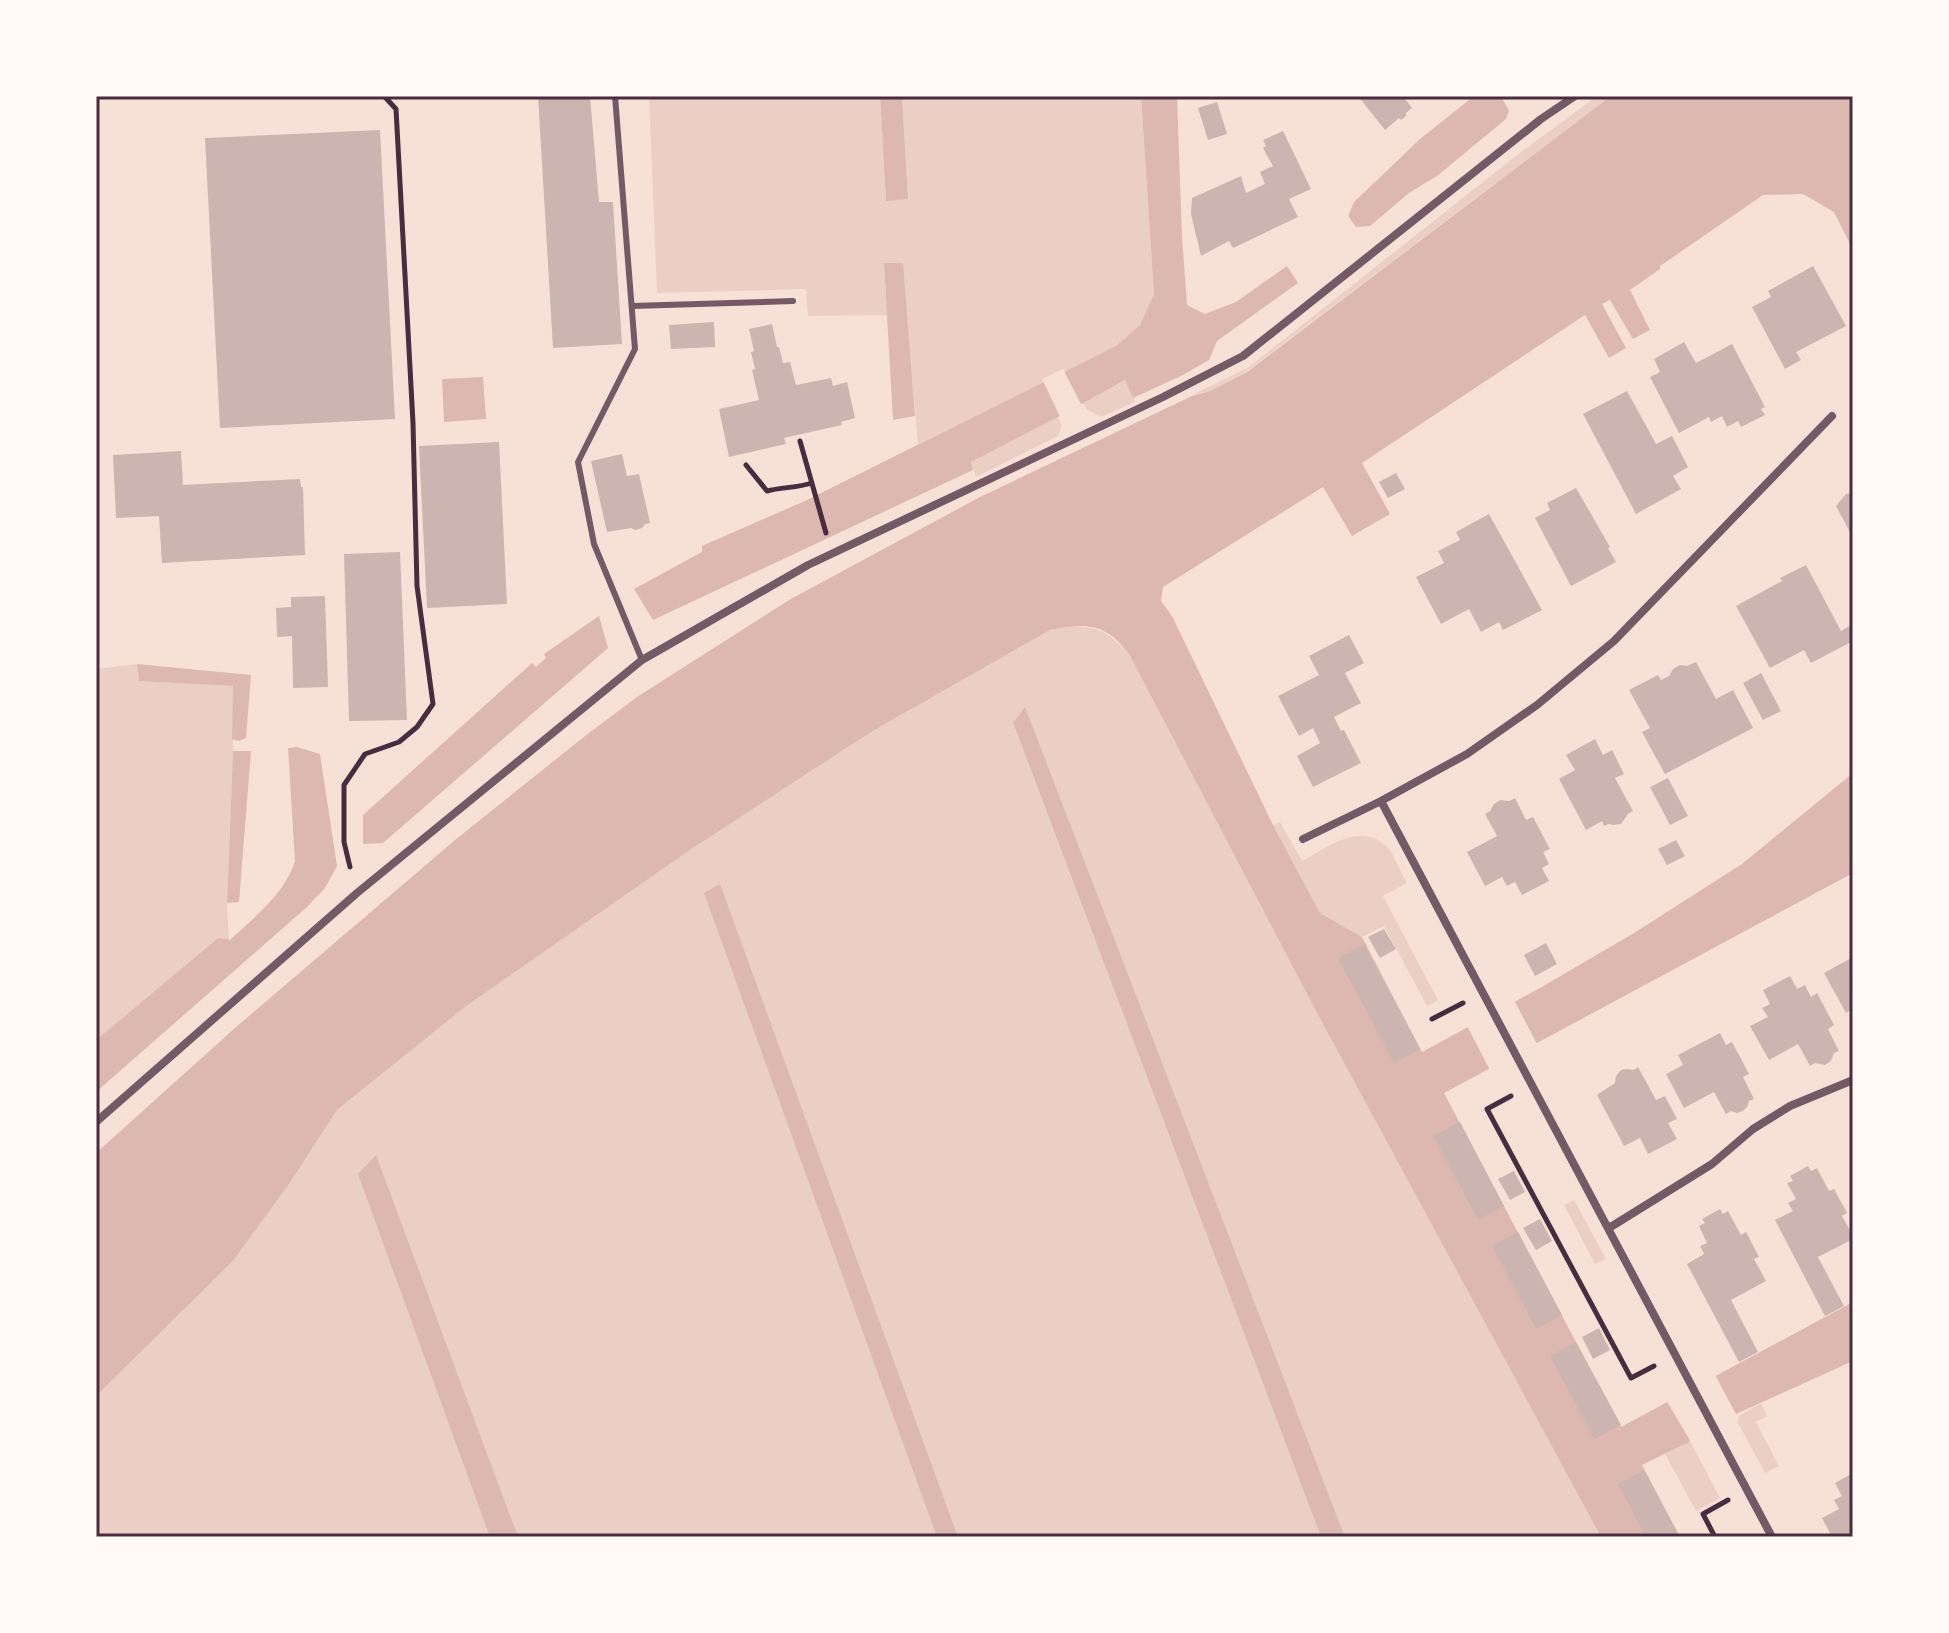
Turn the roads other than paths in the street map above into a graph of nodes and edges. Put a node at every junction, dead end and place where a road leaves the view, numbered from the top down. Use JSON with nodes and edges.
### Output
{"nodes":[{"id":1,"x":615,"y":96,"type":"edge"},
{"id":2,"x":1575,"y":96,"type":"edge"},
{"id":3,"x":793,"y":301,"type":"dead end"},
{"id":4,"x":632,"y":306,"type":"junction"},
{"id":5,"x":1832,"y":416,"type":"dead end"},
{"id":6,"x":642,"y":660,"type":"junction"},
{"id":7,"x":1381,"y":801,"type":"junction"},
{"id":8,"x":1303,"y":839,"type":"dead end"},
{"id":9,"x":1853,"y":1080,"type":"edge"},
{"id":10,"x":96,"y":1122,"type":"edge"},
{"id":11,"x":1609,"y":1228,"type":"junction"},
{"id":12,"x":1772,"y":1537,"type":"edge"}],
"edges":[{"from":1,"to":4,"type":"lane"},
{"from":2,"to":6,"type":"street"},
{"from":3,"to":4,"type":"lane"},
{"from":4,"to":6,"type":"lane"},
{"from":5,"to":7,"type":"street"},
{"from":6,"to":10,"type":"street"},
{"from":7,"to":8,"type":"street"},
{"from":7,"to":11,"type":"street"},
{"from":9,"to":11,"type":"street"},
{"from":11,"to":12,"type":"street"}]}
